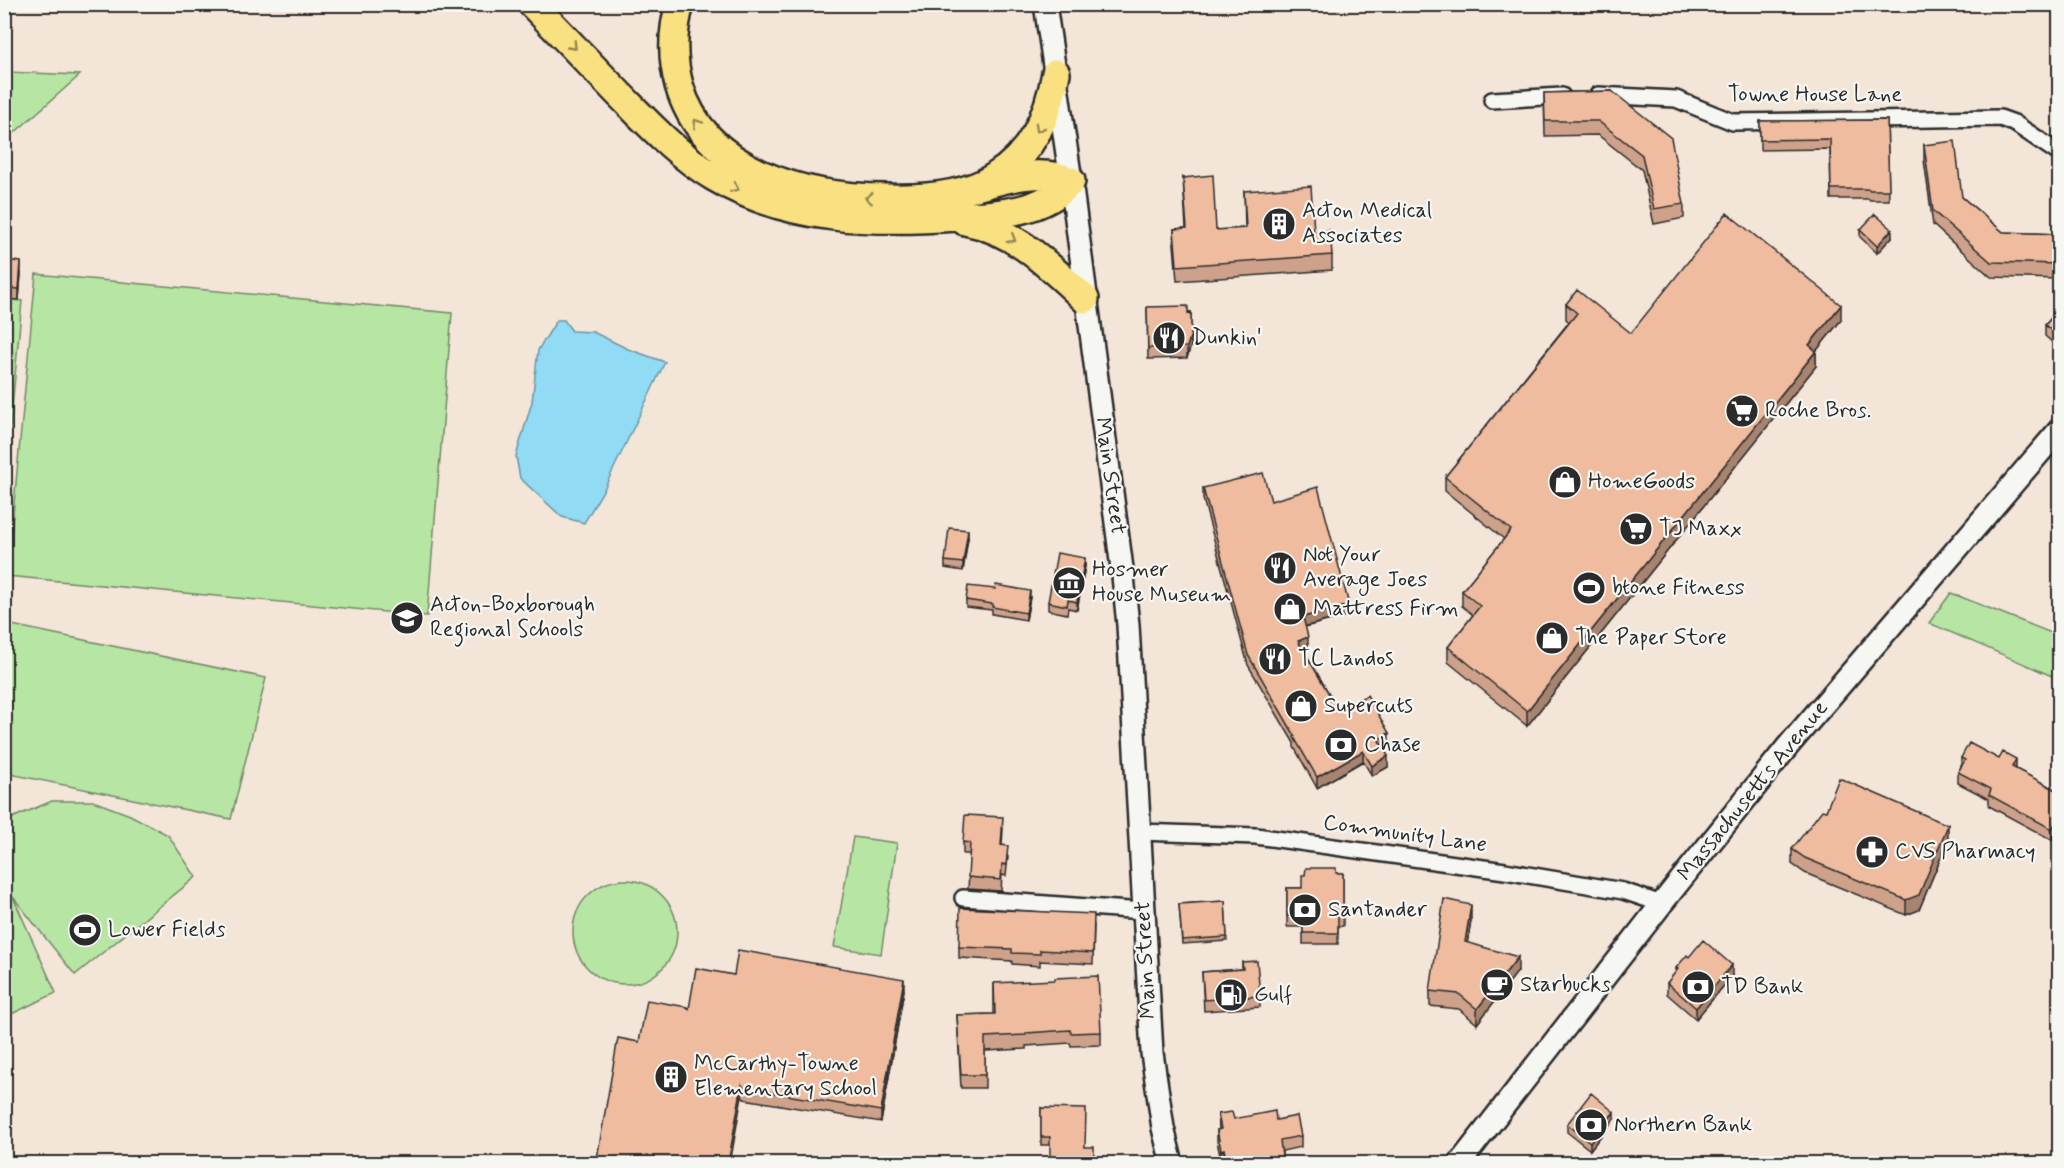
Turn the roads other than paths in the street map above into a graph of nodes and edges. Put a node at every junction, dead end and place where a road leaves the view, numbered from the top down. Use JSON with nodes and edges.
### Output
{"nodes":[{"id":1,"x":532,"y":4,"type":"edge"},
{"id":2,"x":680,"y":4,"type":"edge"},
{"id":3,"x":1045,"y":4,"type":"edge"},
{"id":4,"x":1056,"y":73,"type":"junction"},
{"id":5,"x":1492,"y":100,"type":"dead end"},
{"id":6,"x":2060,"y":154,"type":"edge"},
{"id":7,"x":1071,"y":181,"type":"junction"},
{"id":8,"x":969,"y":189,"type":"junction"},
{"id":9,"x":937,"y":219,"type":"junction"},
{"id":10,"x":1085,"y":299,"type":"junction"},
{"id":11,"x":2060,"y":429,"type":"edge"},
{"id":12,"x":1139,"y":832,"type":"junction"},
{"id":13,"x":963,"y":898,"type":"dead end"},
{"id":14,"x":1662,"y":904,"type":"junction"},
{"id":15,"x":1143,"y":911,"type":"junction"},
{"id":16,"x":1172,"y":1164,"type":"edge"},
{"id":17,"x":1459,"y":1164,"type":"edge"}],
"edges":[{"from":1,"to":9,"type":"highway","one_way":true},
{"from":8,"to":2,"type":"highway","one_way":true},
{"from":3,"to":4,"type":"main road","name":"Main Street"},
{"from":4,"to":7,"type":"main road","name":"Main Street"},
{"from":4,"to":8,"type":"highway","one_way":true},
{"from":5,"to":6,"type":"street","name":"Towne House Lane"},
{"from":7,"to":8,"type":"highway"},
{"from":7,"to":9,"type":"highway"},
{"from":7,"to":10,"type":"main road","name":"Main Street"},
{"from":9,"to":10,"type":"highway","one_way":true},
{"from":10,"to":12,"type":"main road","name":"Main Street"},
{"from":11,"to":14,"type":"main road","name":"Massachusetts Avenue"},
{"from":12,"to":14,"type":"street","name":"Community Lane"},
{"from":12,"to":15,"type":"main road","name":"Main Street"},
{"from":13,"to":15,"type":"street"},
{"from":14,"to":17,"type":"main road","name":"Massachusetts Avenue"},
{"from":15,"to":16,"type":"main road","name":"Main Street"}]}
